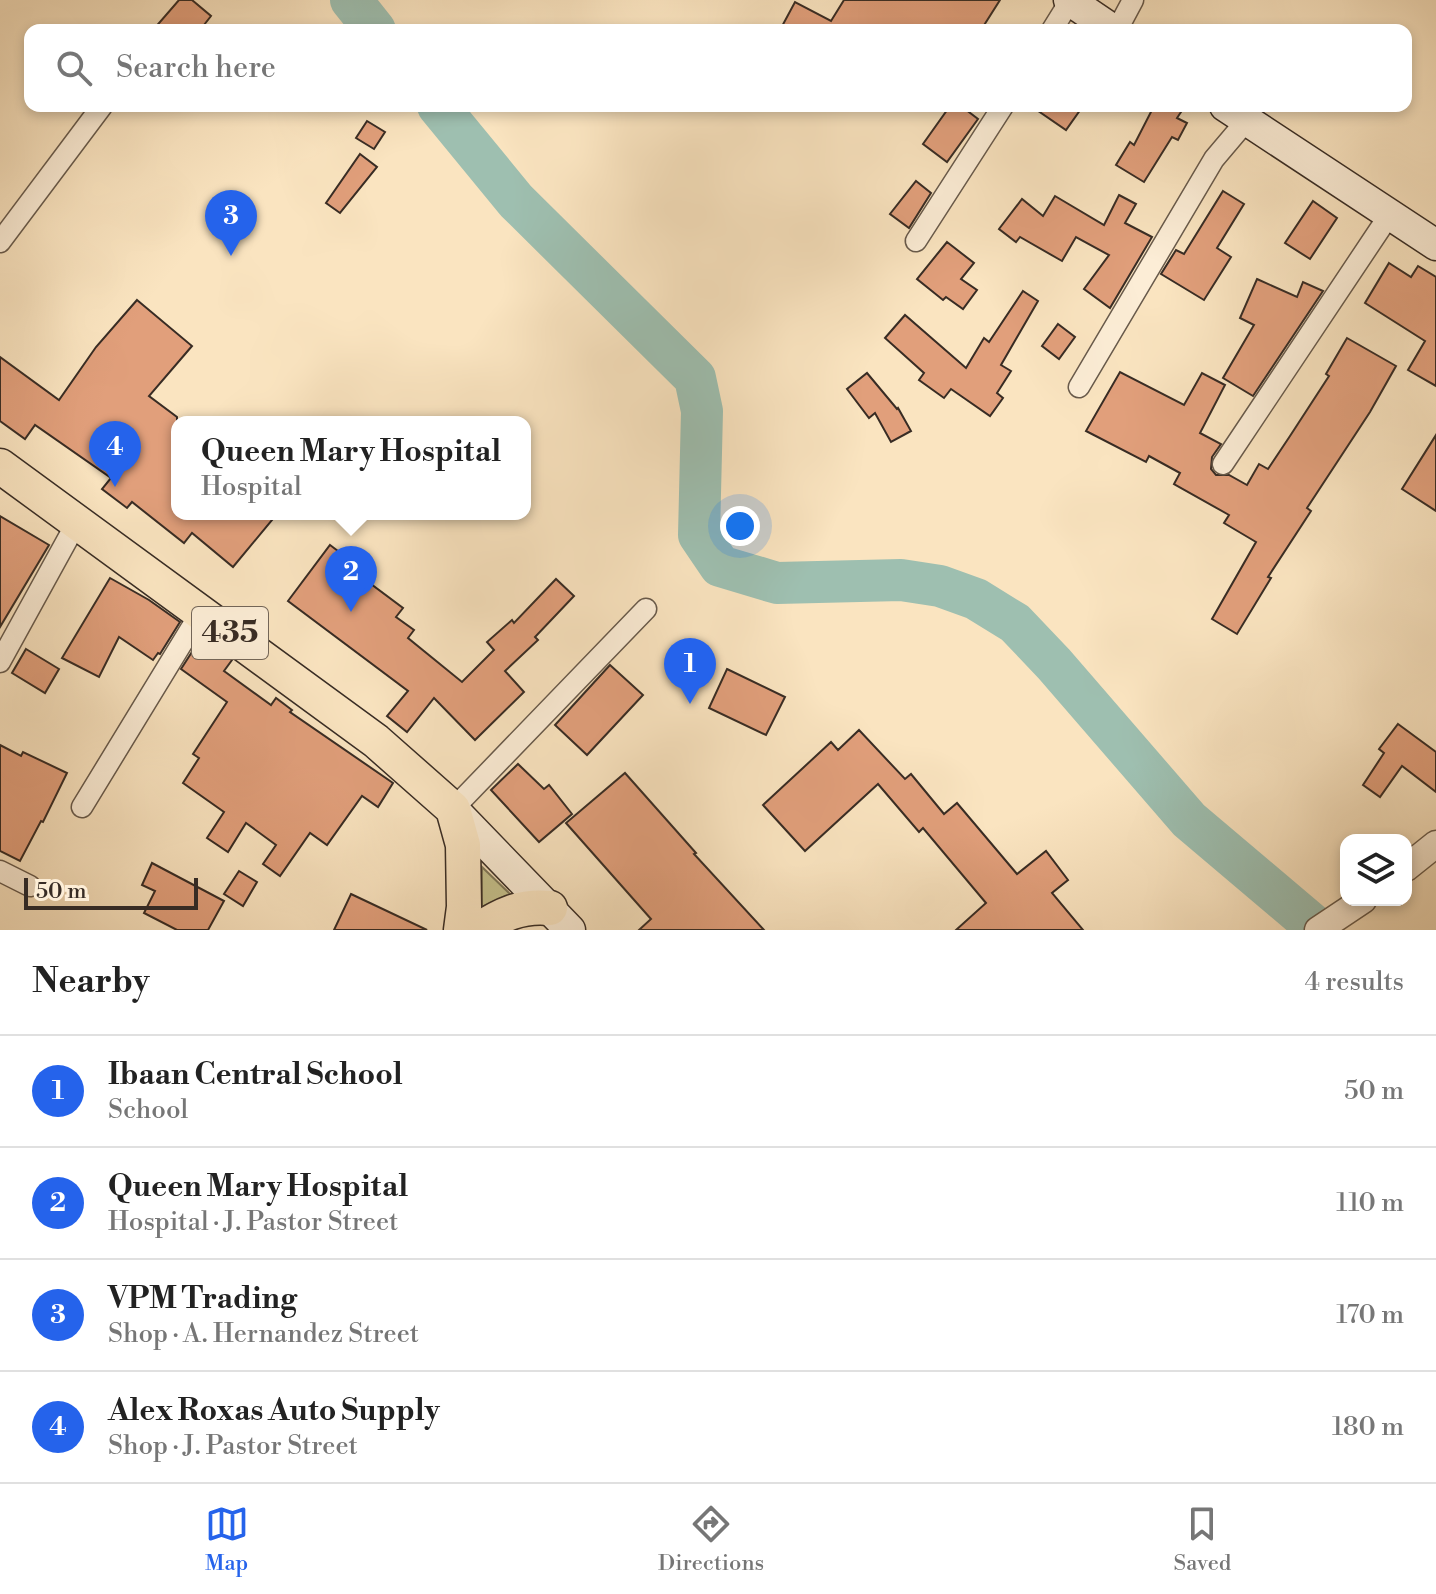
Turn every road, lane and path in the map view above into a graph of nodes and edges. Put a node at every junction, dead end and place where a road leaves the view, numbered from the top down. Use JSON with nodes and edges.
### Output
{"nodes":[{"id":1,"x":1133,"y":0,"type":"edge"},
{"id":2,"x":1070,"y":1,"type":"edge"},
{"id":3,"x":1056,"y":24,"type":"edge"},
{"id":4,"x":1106,"y":24,"type":"edge"},
{"id":5,"x":1119,"y":24,"type":"edge"},
{"id":6,"x":98,"y":112,"type":"edge"},
{"id":7,"x":999,"y":112,"type":"edge"},
{"id":8,"x":1236,"y":113,"type":"edge"},
{"id":9,"x":1390,"y":214,"type":"junction"},
{"id":10,"x":916,"y":241,"type":"dead end"},
{"id":11,"x":0,"y":242,"type":"edge"},
{"id":12,"x":1436,"y":245,"type":"edge"},
{"id":13,"x":1079,"y":387,"type":"dead end"},
{"id":14,"x":1223,"y":464,"type":"dead end"},
{"id":15,"x":0,"y":466,"type":"edge"},
{"id":16,"x":77,"y":522,"type":"junction"},
{"id":17,"x":646,"y":609,"type":"dead end"},
{"id":18,"x":201,"y":612,"type":"junction"},
{"id":19,"x":0,"y":662,"type":"edge"},
{"id":20,"x":82,"y":807,"type":"dead end"},
{"id":21,"x":453,"y":809,"type":"junction"},
{"id":22,"x":1436,"y":844,"type":"edge"},
{"id":23,"x":1412,"y":863,"type":"edge"},
{"id":24,"x":0,"y":871,"type":"edge"},
{"id":25,"x":30,"y":886,"type":"dead end"},
{"id":26,"x":1354,"y":906,"type":"edge"},
{"id":27,"x":560,"y":919,"type":"edge"},
{"id":28,"x":461,"y":930,"type":"edge"},
{"id":29,"x":478,"y":930,"type":"edge"},
{"id":30,"x":1318,"y":930,"type":"edge"}],
"edges":[{"from":1,"to":5,"type":"street"},
{"from":2,"to":3,"type":"street"},
{"from":2,"to":4,"type":"main road"},
{"from":6,"to":11,"type":"street"},
{"from":7,"to":10,"type":"street"},
{"from":8,"to":9,"type":"main road"},
{"from":8,"to":13,"type":"street"},
{"from":9,"to":12,"type":"main road"},
{"from":9,"to":14,"type":"street"},
{"from":15,"to":16,"type":"main road","number":"435"},
{"from":16,"to":18,"type":"main road","number":"435"},
{"from":16,"to":19,"type":"street"},
{"from":17,"to":21,"type":"street"},
{"from":18,"to":20,"type":"street"},
{"from":18,"to":21,"type":"main road","number":"435"},
{"from":21,"to":27,"type":"main road"},
{"from":21,"to":28,"type":"main road"},
{"from":22,"to":23,"type":"street"},
{"from":24,"to":25,"type":"street"},
{"from":26,"to":30,"type":"street"},
{"from":27,"to":29,"type":"main road"}]}
